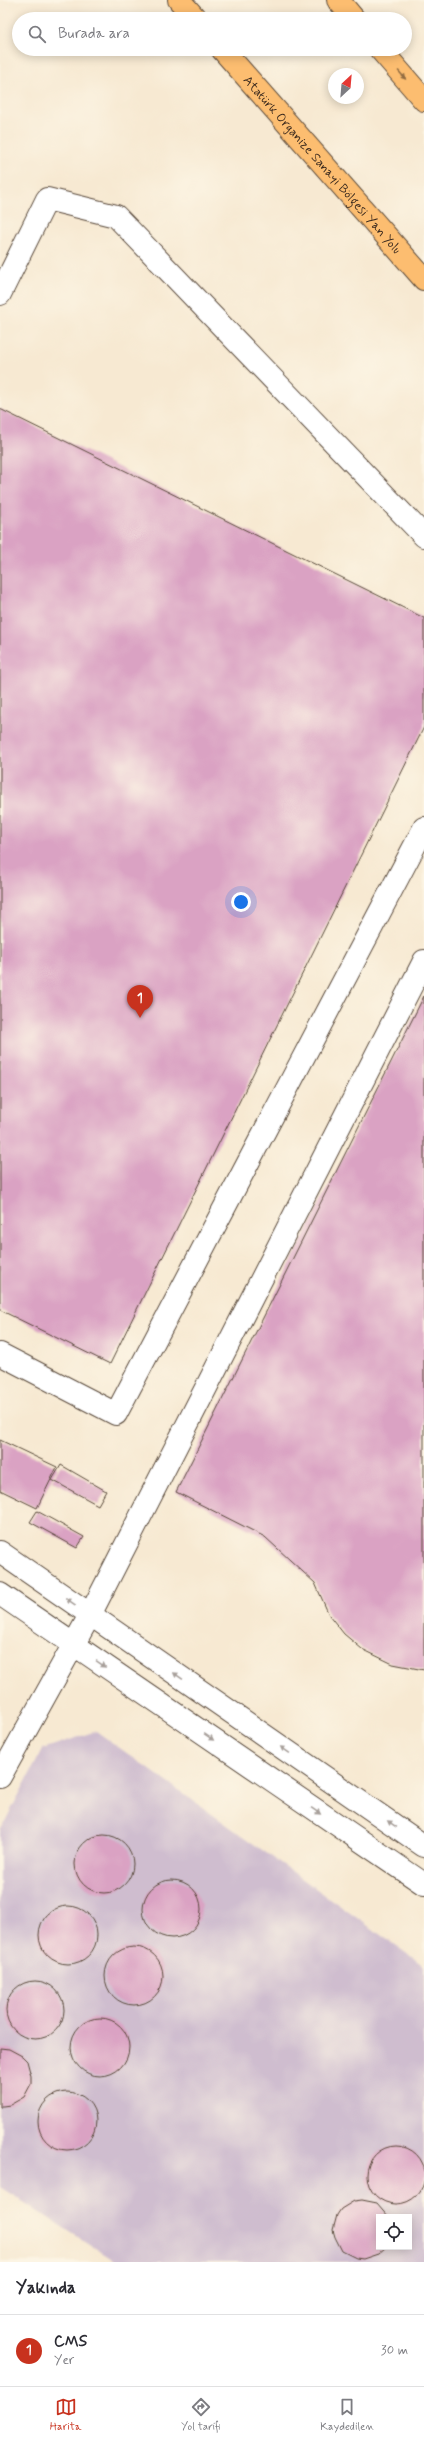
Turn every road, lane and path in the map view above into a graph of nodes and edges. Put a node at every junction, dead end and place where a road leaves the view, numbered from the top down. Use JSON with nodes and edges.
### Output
{"nodes":[{"id":1,"x":179,"y":0,"type":"edge"},
{"id":2,"x":338,"y":0,"type":"edge"},
{"id":3,"x":190,"y":12,"type":"edge"},
{"id":4,"x":348,"y":12,"type":"edge"},
{"id":5,"x":228,"y":56,"type":"edge"},
{"id":6,"x":386,"y":56,"type":"edge"},
{"id":7,"x":424,"y":100,"type":"edge"},
{"id":8,"x":424,"y":279,"type":"edge"},
{"id":9,"x":0,"y":294,"type":"edge"},
{"id":10,"x":424,"y":536,"type":"edge"},
{"id":11,"x":424,"y":828,"type":"edge"},
{"id":12,"x":424,"y":961,"type":"edge"},
{"id":13,"x":0,"y":1354,"type":"edge"},
{"id":14,"x":0,"y":1552,"type":"edge"},
{"id":15,"x":0,"y":1594,"type":"edge"},
{"id":16,"x":90,"y":1615,"type":"junction"},
{"id":17,"x":72,"y":1644,"type":"junction"},
{"id":18,"x":0,"y":1778,"type":"edge"},
{"id":19,"x":424,"y":1846,"type":"edge"},
{"id":20,"x":424,"y":1884,"type":"edge"}],
"edges":[{"from":1,"to":3,"type":"main road"},
{"from":2,"to":4,"type":"main road"},
{"from":5,"to":8,"type":"main road","name":"Atatürk Organize Sanayi Bölgesi Yan Yolu"},
{"from":6,"to":7,"type":"main road","one_way":true},
{"from":9,"to":10,"type":"street"},
{"from":11,"to":13,"type":"street"},
{"from":12,"to":16,"type":"street"},
{"from":16,"to":14,"type":"street","one_way":true},
{"from":15,"to":17,"type":"street"},
{"from":16,"to":17,"type":"street"},
{"from":19,"to":16,"type":"street","one_way":true},
{"from":17,"to":18,"type":"street"},
{"from":17,"to":20,"type":"street","one_way":true}]}
